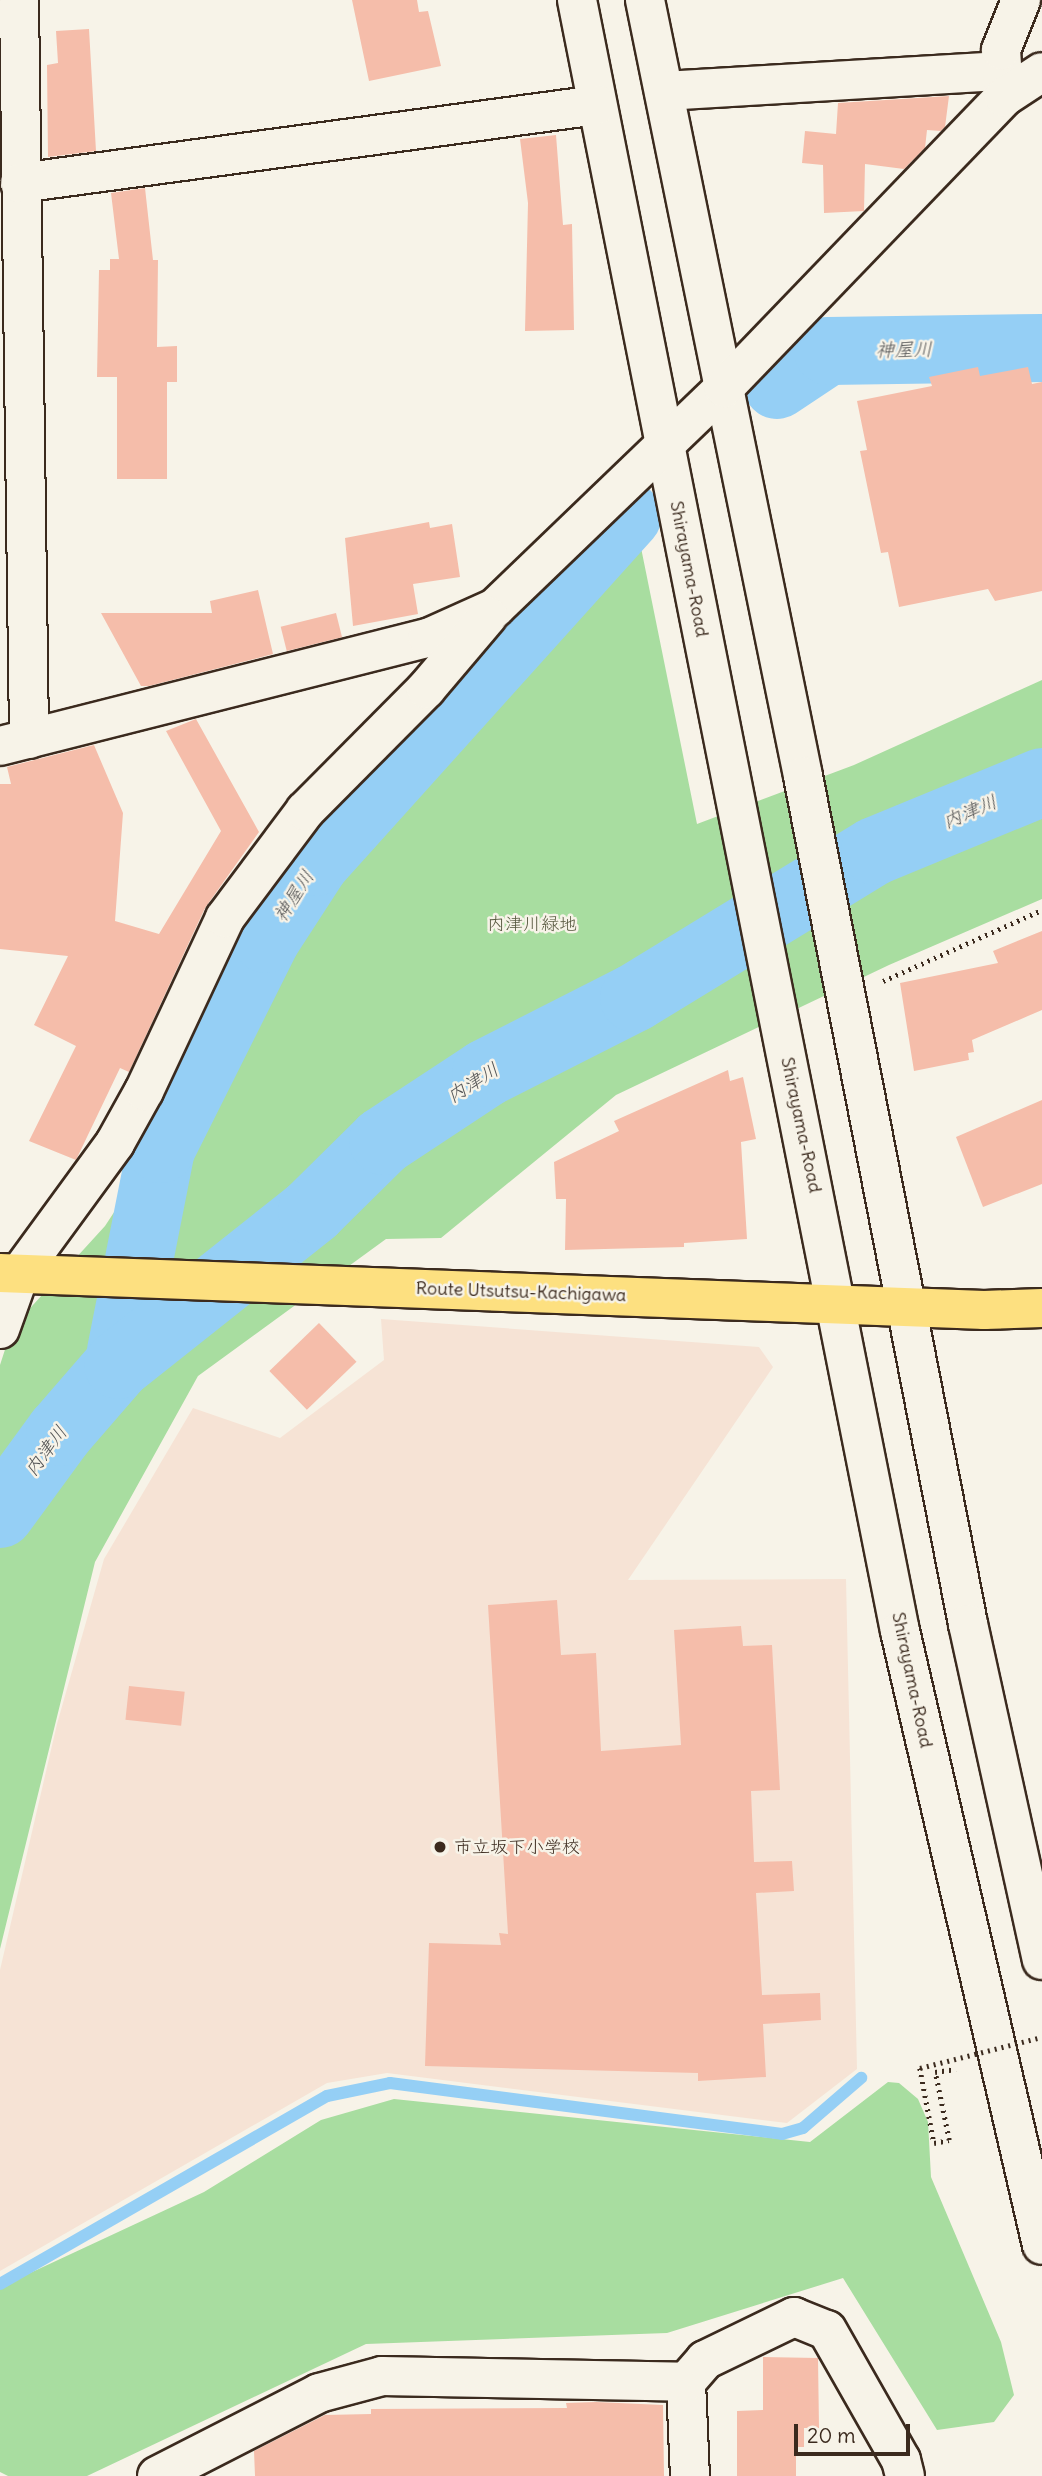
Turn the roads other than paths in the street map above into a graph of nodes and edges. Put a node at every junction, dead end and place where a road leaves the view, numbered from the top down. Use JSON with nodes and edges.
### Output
{"nodes":[{"id":1,"x":577,"y":0,"type":"edge"},
{"id":2,"x":645,"y":0,"type":"edge"},
{"id":3,"x":1021,"y":0,"type":"edge"},
{"id":4,"x":13,"y":5,"type":"edge"},
{"id":5,"x":1042,"y":72,"type":"edge"},
{"id":6,"x":1003,"y":84,"type":"junction"},
{"id":7,"x":664,"y":91,"type":"junction"},
{"id":8,"x":597,"y":105,"type":"junction"},
{"id":9,"x":20,"y":183,"type":"junction"},
{"id":10,"x":10,"y":226,"type":"edge"},
{"id":11,"x":724,"y":388,"type":"junction"},
{"id":12,"x":664,"y":446,"type":"junction"},
{"id":13,"x":495,"y":608,"type":"junction"},
{"id":14,"x":15,"y":743,"type":"edge"},
{"id":15,"x":7,"y":1267,"type":"edge"},
{"id":16,"x":838,"y":1303,"type":"junction"},
{"id":17,"x":908,"y":1307,"type":"junction"},
{"id":18,"x":1042,"y":1308,"type":"edge"},
{"id":19,"x":0,"y":1329,"type":"edge"},
{"id":20,"x":1042,"y":1961,"type":"edge"},
{"id":21,"x":1042,"y":2245,"type":"edge"},
{"id":22,"x":686,"y":2382,"type":"junction"},
{"id":23,"x":157,"y":2476,"type":"edge"},
{"id":24,"x":690,"y":2476,"type":"edge"},
{"id":25,"x":905,"y":2476,"type":"edge"}],
"edges":[{"from":1,"to":8,"type":"street","name":"Shirayama-Road"},
{"from":2,"to":7,"type":"street"},
{"from":3,"to":6,"type":"street"},
{"from":4,"to":9,"type":"street"},
{"from":5,"to":6,"type":"street"},
{"from":6,"to":7,"type":"street"},
{"from":6,"to":11,"type":"street"},
{"from":7,"to":11,"type":"street"},
{"from":8,"to":9,"type":"street"},
{"from":8,"to":12,"type":"street","name":"Shirayama-Road"},
{"from":9,"to":10,"type":"street"},
{"from":10,"to":14,"type":"street"},
{"from":11,"to":12,"type":"street"},
{"from":11,"to":17,"type":"street"},
{"from":12,"to":13,"type":"street"},
{"from":12,"to":16,"type":"street","name":"Shirayama-Road"},
{"from":13,"to":14,"type":"street"},
{"from":13,"to":15,"type":"street"},
{"from":15,"to":16,"type":"main road","name":"Route Utsutsu-Kachigawa"},
{"from":15,"to":19,"type":"street"},
{"from":16,"to":17,"type":"main road","name":"Route Utsutsu-Kachigawa"},
{"from":16,"to":21,"type":"street","name":"Shirayama-Road"},
{"from":17,"to":18,"type":"main road","name":"Route Utsutsu-Kachigawa"},
{"from":17,"to":20,"type":"street"},
{"from":22,"to":23,"type":"street"},
{"from":22,"to":24,"type":"street"},
{"from":22,"to":25,"type":"street"}]}
